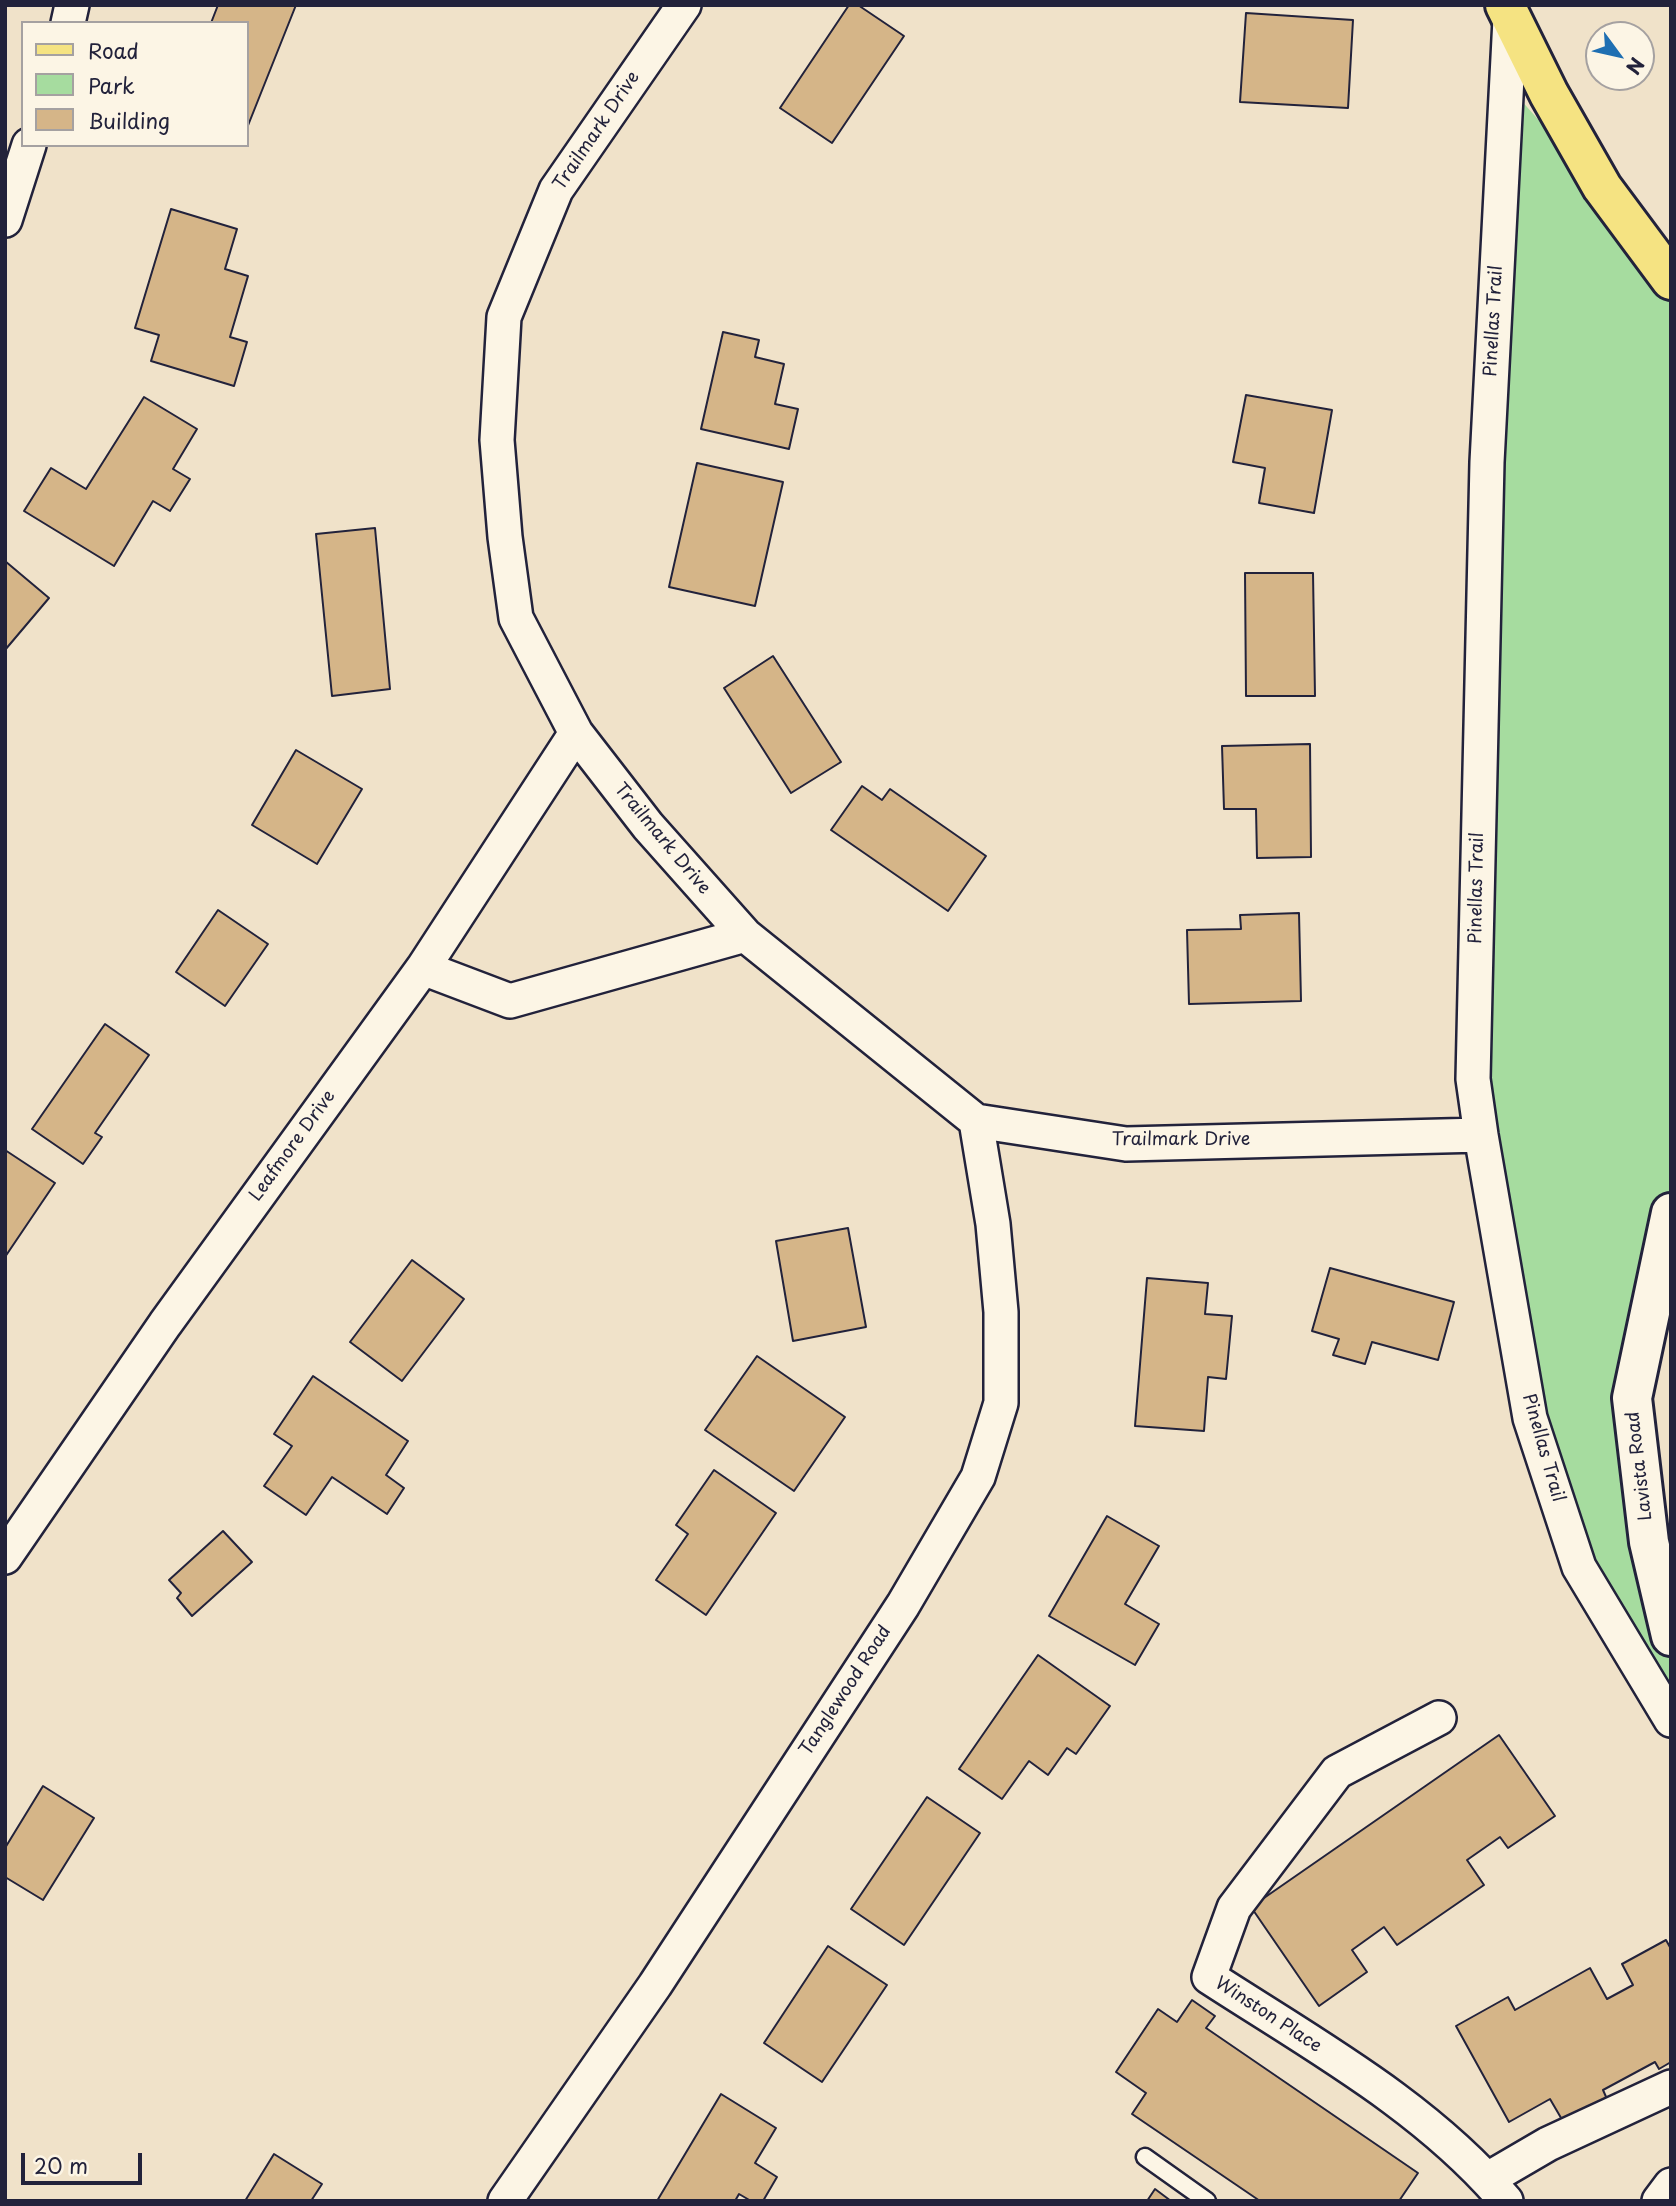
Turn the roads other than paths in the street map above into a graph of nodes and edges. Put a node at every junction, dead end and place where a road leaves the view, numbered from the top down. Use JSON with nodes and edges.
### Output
{"nodes":[{"id":1,"x":684,"y":5,"type":"edge"},
{"id":2,"x":1507,"y":12,"type":"edge"},
{"id":3,"x":28,"y":147,"type":"edge"},
{"id":4,"x":5,"y":220,"type":"edge"},
{"id":5,"x":1671,"y":280,"type":"edge"},
{"id":6,"x":576,"y":733,"type":"junction"},
{"id":7,"x":745,"y":935,"type":"junction"},
{"id":8,"x":423,"y":968,"type":"junction"},
{"id":9,"x":976,"y":1121,"type":"junction"},
{"id":10,"x":1481,"y":1135,"type":"junction"},
{"id":11,"x":1671,"y":1213,"type":"edge"},
{"id":12,"x":5,"y":1557,"type":"edge"},
{"id":13,"x":1671,"y":1636,"type":"edge"},
{"id":14,"x":1439,"y":1718,"type":"dead end"},
{"id":15,"x":1671,"y":1720,"type":"edge"},
{"id":16,"x":1671,"y":2087,"type":"edge"},
{"id":17,"x":1145,"y":2157,"type":"dead end"},
{"id":18,"x":1671,"y":2185,"type":"edge"},
{"id":19,"x":1497,"y":2190,"type":"edge"},
{"id":20,"x":505,"y":2201,"type":"edge"},
{"id":21,"x":1207,"y":2201,"type":"edge"},
{"id":22,"x":1659,"y":2201,"type":"edge"}],
"edges":[{"from":1,"to":6,"type":"street","name":"Trailmark Drive"},
{"from":2,"to":5,"type":"main road"},
{"from":2,"to":10,"type":"street","name":"Pinellas Trail"},
{"from":3,"to":4,"type":"street"},
{"from":6,"to":7,"type":"street","name":"Trailmark Drive"},
{"from":6,"to":8,"type":"street","name":"Leafmore Drive"},
{"from":7,"to":8,"type":"street"},
{"from":7,"to":9,"type":"street","name":"Trailmark Drive"},
{"from":8,"to":12,"type":"street","name":"Leafmore Drive"},
{"from":9,"to":10,"type":"street","name":"Trailmark Drive"},
{"from":9,"to":20,"type":"street","name":"Tanglewood Road"},
{"from":10,"to":15,"type":"street","name":"Pinellas Trail"},
{"from":11,"to":13,"type":"main road","name":"Lavista Road"},
{"from":14,"to":19,"type":"street","name":"Winston Place"},
{"from":16,"to":19,"type":"street"},
{"from":17,"to":21,"type":"lane"},
{"from":18,"to":22,"type":"street"}]}
